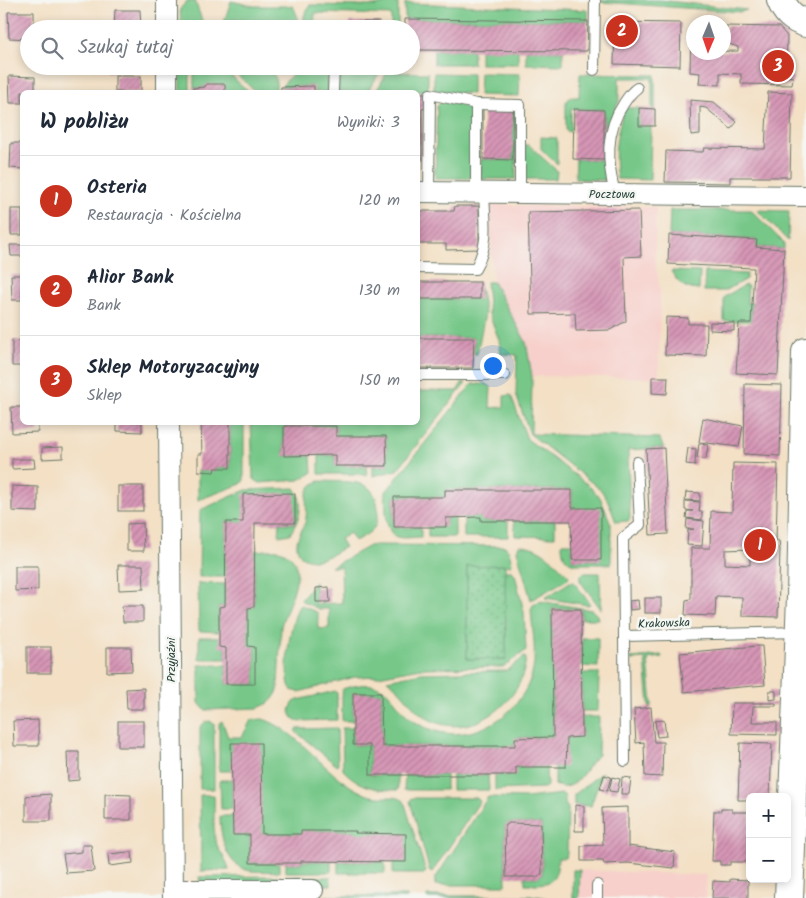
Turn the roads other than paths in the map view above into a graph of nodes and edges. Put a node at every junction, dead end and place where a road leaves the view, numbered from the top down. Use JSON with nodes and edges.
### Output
{"nodes":[{"id":1,"x":166,"y":0,"type":"edge"},
{"id":2,"x":595,"y":0,"type":"edge"},
{"id":3,"x":781,"y":0,"type":"edge"},
{"id":4,"x":167,"y":20,"type":"edge"},
{"id":5,"x":806,"y":23,"type":"edge"},
{"id":6,"x":594,"y":70,"type":"dead end"},
{"id":7,"x":167,"y":75,"type":"edge"},
{"id":8,"x":334,"y":75,"type":"edge"},
{"id":9,"x":637,"y":88,"type":"dead end"},
{"id":10,"x":167,"y":90,"type":"edge"},
{"id":11,"x":333,"y":90,"type":"edge"},
{"id":12,"x":476,"y":104,"type":"junction"},
{"id":13,"x":423,"y":192,"type":"edge"},
{"id":14,"x":480,"y":193,"type":"junction"},
{"id":15,"x":520,"y":193,"type":"junction"},
{"id":16,"x":615,"y":194,"type":"junction"},
{"id":17,"x":806,"y":196,"type":"edge"},
{"id":18,"x":420,"y":268,"type":"edge"},
{"id":19,"x":806,"y":352,"type":"edge"},
{"id":20,"x":420,"y":375,"type":"edge"},
{"id":21,"x":505,"y":375,"type":"dead end"},
{"id":22,"x":169,"y":425,"type":"edge"},
{"id":23,"x":637,"y":462,"type":"dead end"},
{"id":24,"x":800,"y":632,"type":"junction"},
{"id":25,"x":624,"y":636,"type":"junction"},
{"id":26,"x":625,"y":761,"type":"dead end"},
{"id":27,"x":597,"y":884,"type":"dead end"},
{"id":28,"x":173,"y":894,"type":"edge"},
{"id":29,"x":313,"y":894,"type":"edge"},
{"id":30,"x":597,"y":898,"type":"edge"},
{"id":31,"x":789,"y":898,"type":"edge"}],
"edges":[{"from":1,"to":4,"type":"street"},
{"from":2,"to":6,"type":"lane"},
{"from":3,"to":5,"type":"street"},
{"from":7,"to":10,"type":"street"},
{"from":8,"to":11,"type":"lane"},
{"from":9,"to":16,"type":"lane"},
{"from":12,"to":13,"type":"lane"},
{"from":12,"to":14,"type":"lane"},
{"from":12,"to":15,"type":"lane"},
{"from":13,"to":14,"type":"street","name":"Pocztowa"},
{"from":14,"to":15,"type":"street","name":"Pocztowa"},
{"from":14,"to":18,"type":"lane"},
{"from":15,"to":16,"type":"street","name":"Pocztowa"},
{"from":16,"to":17,"type":"street","name":"Pocztowa"},
{"from":19,"to":24,"type":"street"},
{"from":20,"to":21,"type":"lane"},
{"from":22,"to":28,"type":"street","name":"Przyjaźni"},
{"from":23,"to":25,"type":"lane"},
{"from":24,"to":25,"type":"lane","name":"Krakowska"},
{"from":24,"to":31,"type":"street"},
{"from":25,"to":26,"type":"lane","name":"Krakowska"},
{"from":27,"to":30,"type":"lane"},
{"from":28,"to":29,"type":"street"}]}
